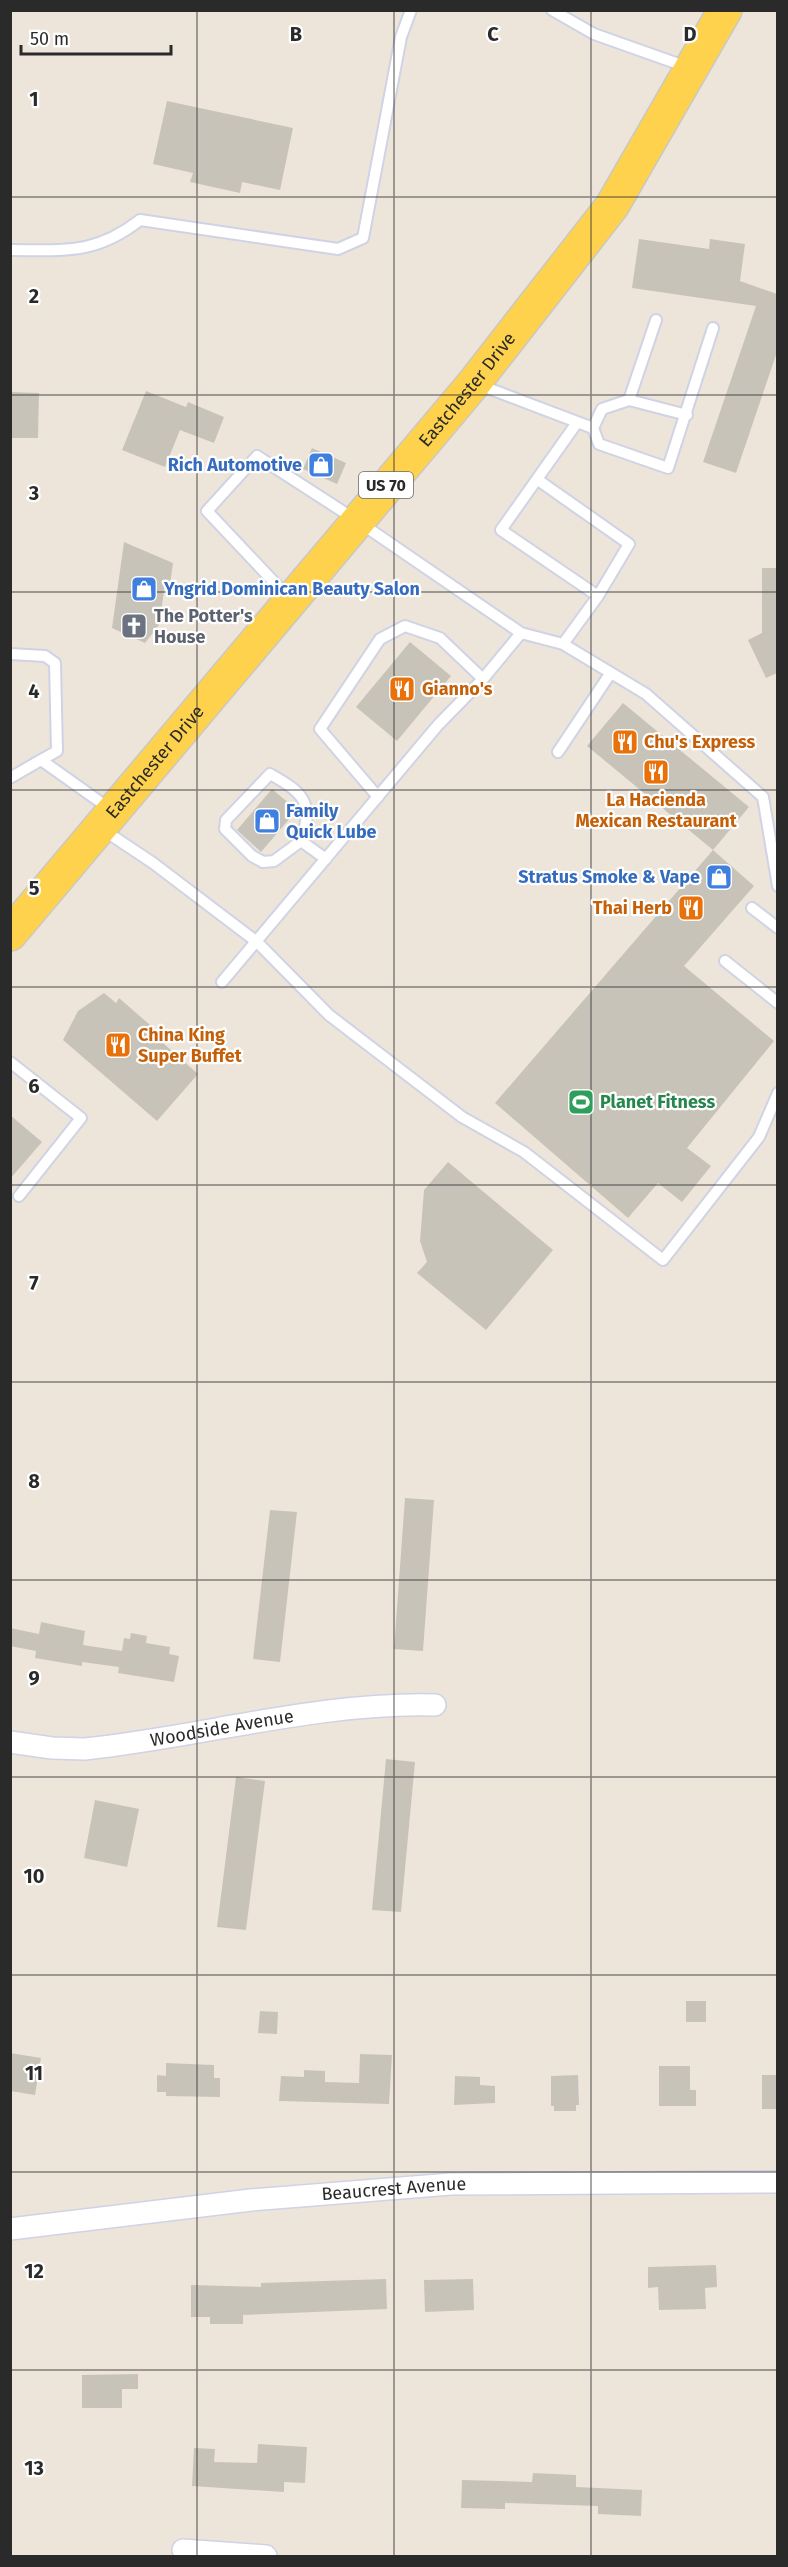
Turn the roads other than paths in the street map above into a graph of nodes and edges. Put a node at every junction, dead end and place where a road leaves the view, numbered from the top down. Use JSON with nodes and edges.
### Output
{"nodes":[{"id":1,"x":411,"y":10,"type":"edge"},
{"id":2,"x":552,"y":10,"type":"edge"},
{"id":3,"x":725,"y":10,"type":"edge"},
{"id":4,"x":693,"y":69,"type":"junction"},
{"id":5,"x":10,"y":250,"type":"edge"},
{"id":6,"x":656,"y":320,"type":"dead end"},
{"id":7,"x":713,"y":328,"type":"dead end"},
{"id":8,"x":474,"y":383,"type":"junction"},
{"id":9,"x":629,"y":400,"type":"junction"},
{"id":10,"x":687,"y":415,"type":"junction"},
{"id":11,"x":576,"y":424,"type":"junction"},
{"id":12,"x":593,"y":428,"type":"junction"},
{"id":13,"x":538,"y":480,"type":"junction"},
{"id":14,"x":356,"y":520,"type":"junction"},
{"id":15,"x":598,"y":596,"type":"junction"},
{"id":16,"x":290,"y":599,"type":"junction"},
{"id":17,"x":520,"y":633,"type":"junction"},
{"id":18,"x":563,"y":645,"type":"junction"},
{"id":19,"x":10,"y":654,"type":"edge"},
{"id":20,"x":610,"y":674,"type":"junction"},
{"id":21,"x":483,"y":679,"type":"junction"},
{"id":22,"x":558,"y":752,"type":"dead end"},
{"id":23,"x":41,"y":760,"type":"junction"},
{"id":24,"x":10,"y":778,"type":"edge"},
{"id":25,"x":378,"y":797,"type":"junction"},
{"id":26,"x":106,"y":819,"type":"junction"},
{"id":27,"x":301,"y":841,"type":"junction"},
{"id":28,"x":326,"y":859,"type":"junction"},
{"id":29,"x":777,"y":886,"type":"edge"},
{"id":30,"x":752,"y":908,"type":"dead end"},
{"id":31,"x":14,"y":922,"type":"edge"},
{"id":32,"x":777,"y":928,"type":"edge"},
{"id":33,"x":257,"y":942,"type":"junction"},
{"id":34,"x":725,"y":961,"type":"dead end"},
{"id":35,"x":222,"y":982,"type":"dead end"},
{"id":36,"x":777,"y":1003,"type":"edge"},
{"id":37,"x":10,"y":1062,"type":"edge"},
{"id":38,"x":777,"y":1093,"type":"edge"},
{"id":39,"x":19,"y":1196,"type":"dead end"},
{"id":40,"x":435,"y":1705,"type":"dead end"},
{"id":41,"x":10,"y":1742,"type":"edge"},
{"id":42,"x":777,"y":2182,"type":"edge"},
{"id":43,"x":10,"y":2229,"type":"edge"},
{"id":44,"x":183,"y":2550,"type":"dead end"},
{"id":45,"x":266,"y":2556,"type":"edge"}],
"edges":[{"from":1,"to":5,"type":"lane"},
{"from":2,"to":4,"type":"lane"},
{"from":3,"to":4,"type":"main road","name":"Eastchester Drive","number":"US 70"},
{"from":4,"to":8,"type":"main road","name":"Eastchester Drive","number":"US 70"},
{"from":6,"to":9,"type":"lane"},
{"from":7,"to":10,"type":"lane"},
{"from":8,"to":11,"type":"lane"},
{"from":8,"to":14,"type":"main road","name":"Eastchester Drive","number":"US 70"},
{"from":9,"to":10,"type":"lane"},
{"from":9,"to":12,"type":"lane"},
{"from":10,"to":12,"type":"lane"},
{"from":11,"to":12,"type":"lane"},
{"from":11,"to":13,"type":"lane"},
{"from":13,"to":15,"type":"lane"},
{"from":13,"to":15,"type":"lane"},
{"from":14,"to":16,"type":"main road","name":"Eastchester Drive","number":"US 70"},
{"from":14,"to":16,"type":"lane"},
{"from":14,"to":17,"type":"lane"},
{"from":15,"to":18,"type":"lane"},
{"from":16,"to":26,"type":"main road","name":"Eastchester Drive","number":"US 70"},
{"from":17,"to":18,"type":"lane"},
{"from":17,"to":21,"type":"lane"},
{"from":18,"to":20,"type":"lane"},
{"from":19,"to":23,"type":"lane"},
{"from":20,"to":22,"type":"lane"},
{"from":20,"to":29,"type":"lane"},
{"from":21,"to":25,"type":"lane"},
{"from":21,"to":25,"type":"lane"},
{"from":23,"to":24,"type":"lane"},
{"from":23,"to":26,"type":"lane"},
{"from":25,"to":28,"type":"lane"},
{"from":26,"to":31,"type":"main road","name":"Eastchester Drive","number":"US 70"},
{"from":26,"to":33,"type":"lane"},
{"from":27,"to":27,"type":"lane"},
{"from":27,"to":28,"type":"lane"},
{"from":28,"to":33,"type":"lane"},
{"from":30,"to":32,"type":"lane"},
{"from":33,"to":35,"type":"lane"},
{"from":33,"to":38,"type":"lane"},
{"from":34,"to":36,"type":"lane"},
{"from":37,"to":39,"type":"lane"},
{"from":40,"to":41,"type":"street","name":"Woodside Avenue"},
{"from":42,"to":43,"type":"street","name":"Beaucrest Avenue"},
{"from":44,"to":45,"type":"street"}]}
